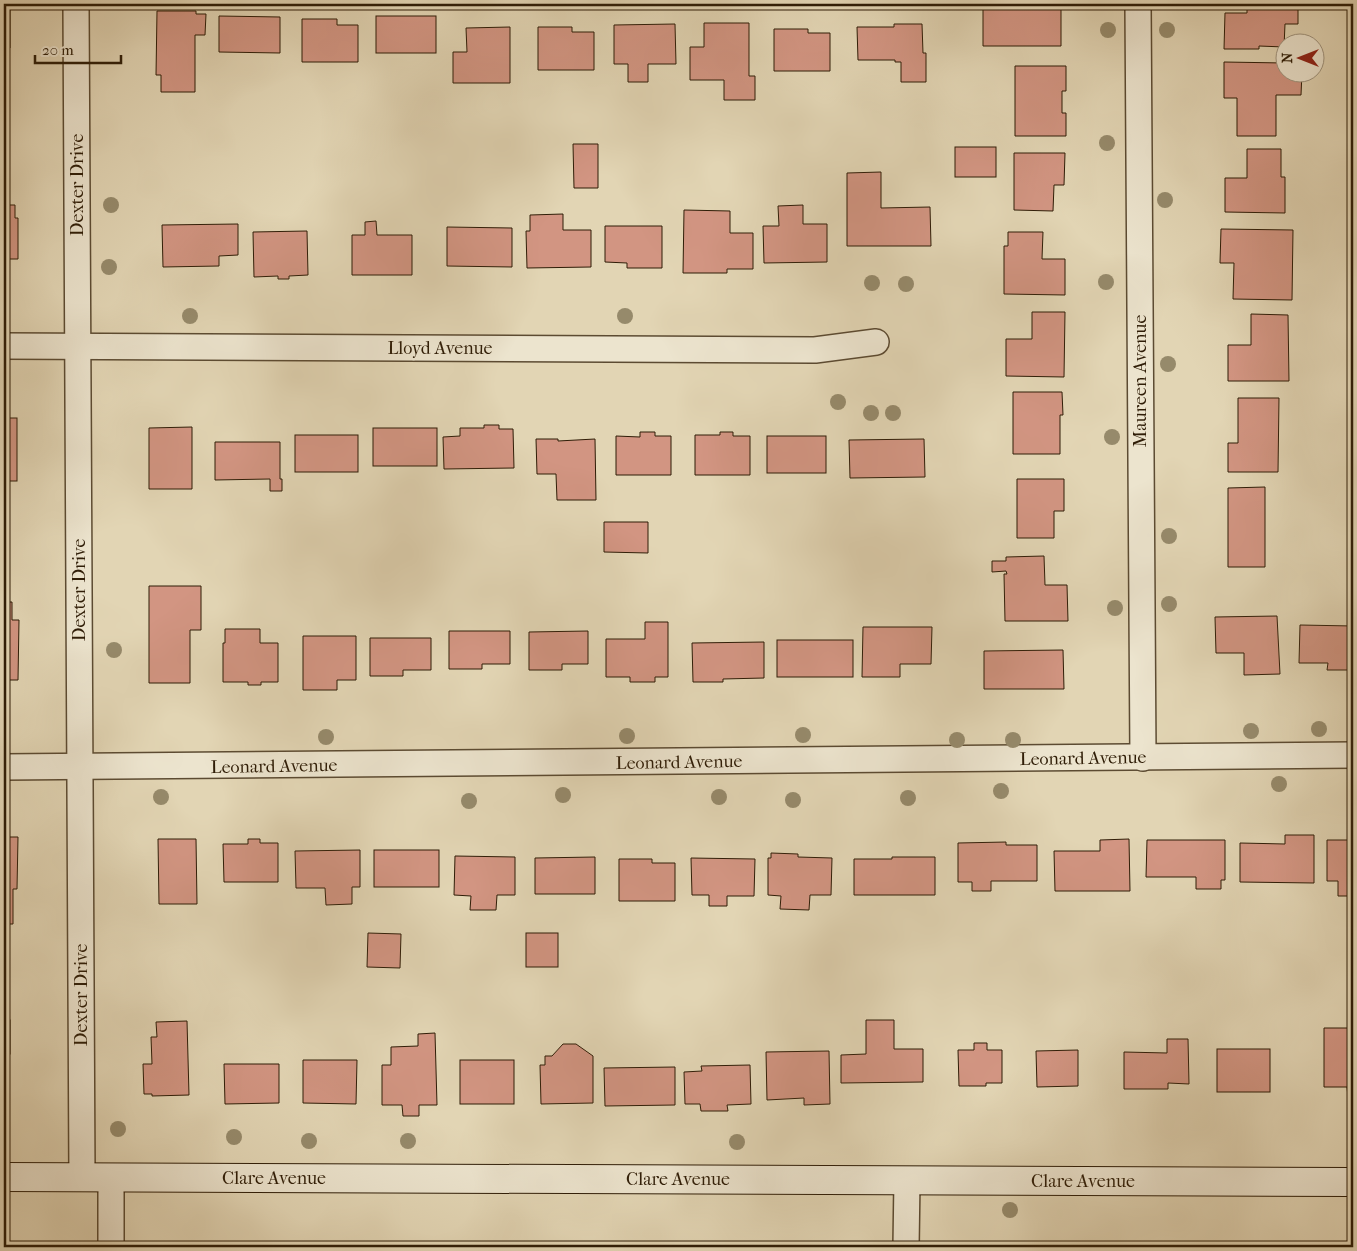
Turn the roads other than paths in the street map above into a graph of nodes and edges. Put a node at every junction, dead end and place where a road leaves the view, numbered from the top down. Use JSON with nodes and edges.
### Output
{"nodes":[{"id":1,"x":76,"y":4,"type":"edge"},
{"id":2,"x":1138,"y":4,"type":"edge"},
{"id":3,"x":876,"y":342,"type":"dead end"},
{"id":4,"x":4,"y":346,"type":"edge"},
{"id":5,"x":78,"y":346,"type":"junction"},
{"id":6,"x":1353,"y":755,"type":"edge"},
{"id":7,"x":1143,"y":758,"type":"junction"},
{"id":8,"x":4,"y":767,"type":"edge"},
{"id":9,"x":80,"y":768,"type":"junction"},
{"id":10,"x":4,"y":1177,"type":"edge"},
{"id":11,"x":82,"y":1177,"type":"junction"},
{"id":12,"x":112,"y":1177,"type":"junction"},
{"id":13,"x":907,"y":1180,"type":"junction"},
{"id":14,"x":1353,"y":1182,"type":"edge"},
{"id":15,"x":112,"y":1247,"type":"edge"},
{"id":16,"x":906,"y":1247,"type":"edge"}],
"edges":[{"from":1,"to":5,"type":"street","name":"Dexter Drive"},
{"from":2,"to":7,"type":"street","name":"Maureen Avenue"},
{"from":3,"to":5,"type":"street","name":"Lloyd Avenue"},
{"from":4,"to":5,"type":"street","name":"Lloyd Avenue"},
{"from":5,"to":9,"type":"street","name":"Dexter Drive"},
{"from":6,"to":7,"type":"street","name":"Leonard Avenue"},
{"from":7,"to":9,"type":"street","name":"Leonard Avenue"},
{"from":8,"to":9,"type":"street","name":"Leonard Avenue"},
{"from":9,"to":11,"type":"street","name":"Dexter Drive"},
{"from":10,"to":11,"type":"street","name":"Clare Avenue"},
{"from":11,"to":12,"type":"street","name":"Clare Avenue"},
{"from":12,"to":13,"type":"street","name":"Clare Avenue"},
{"from":12,"to":15,"type":"street"},
{"from":13,"to":14,"type":"street","name":"Clare Avenue"},
{"from":13,"to":16,"type":"street"}]}
